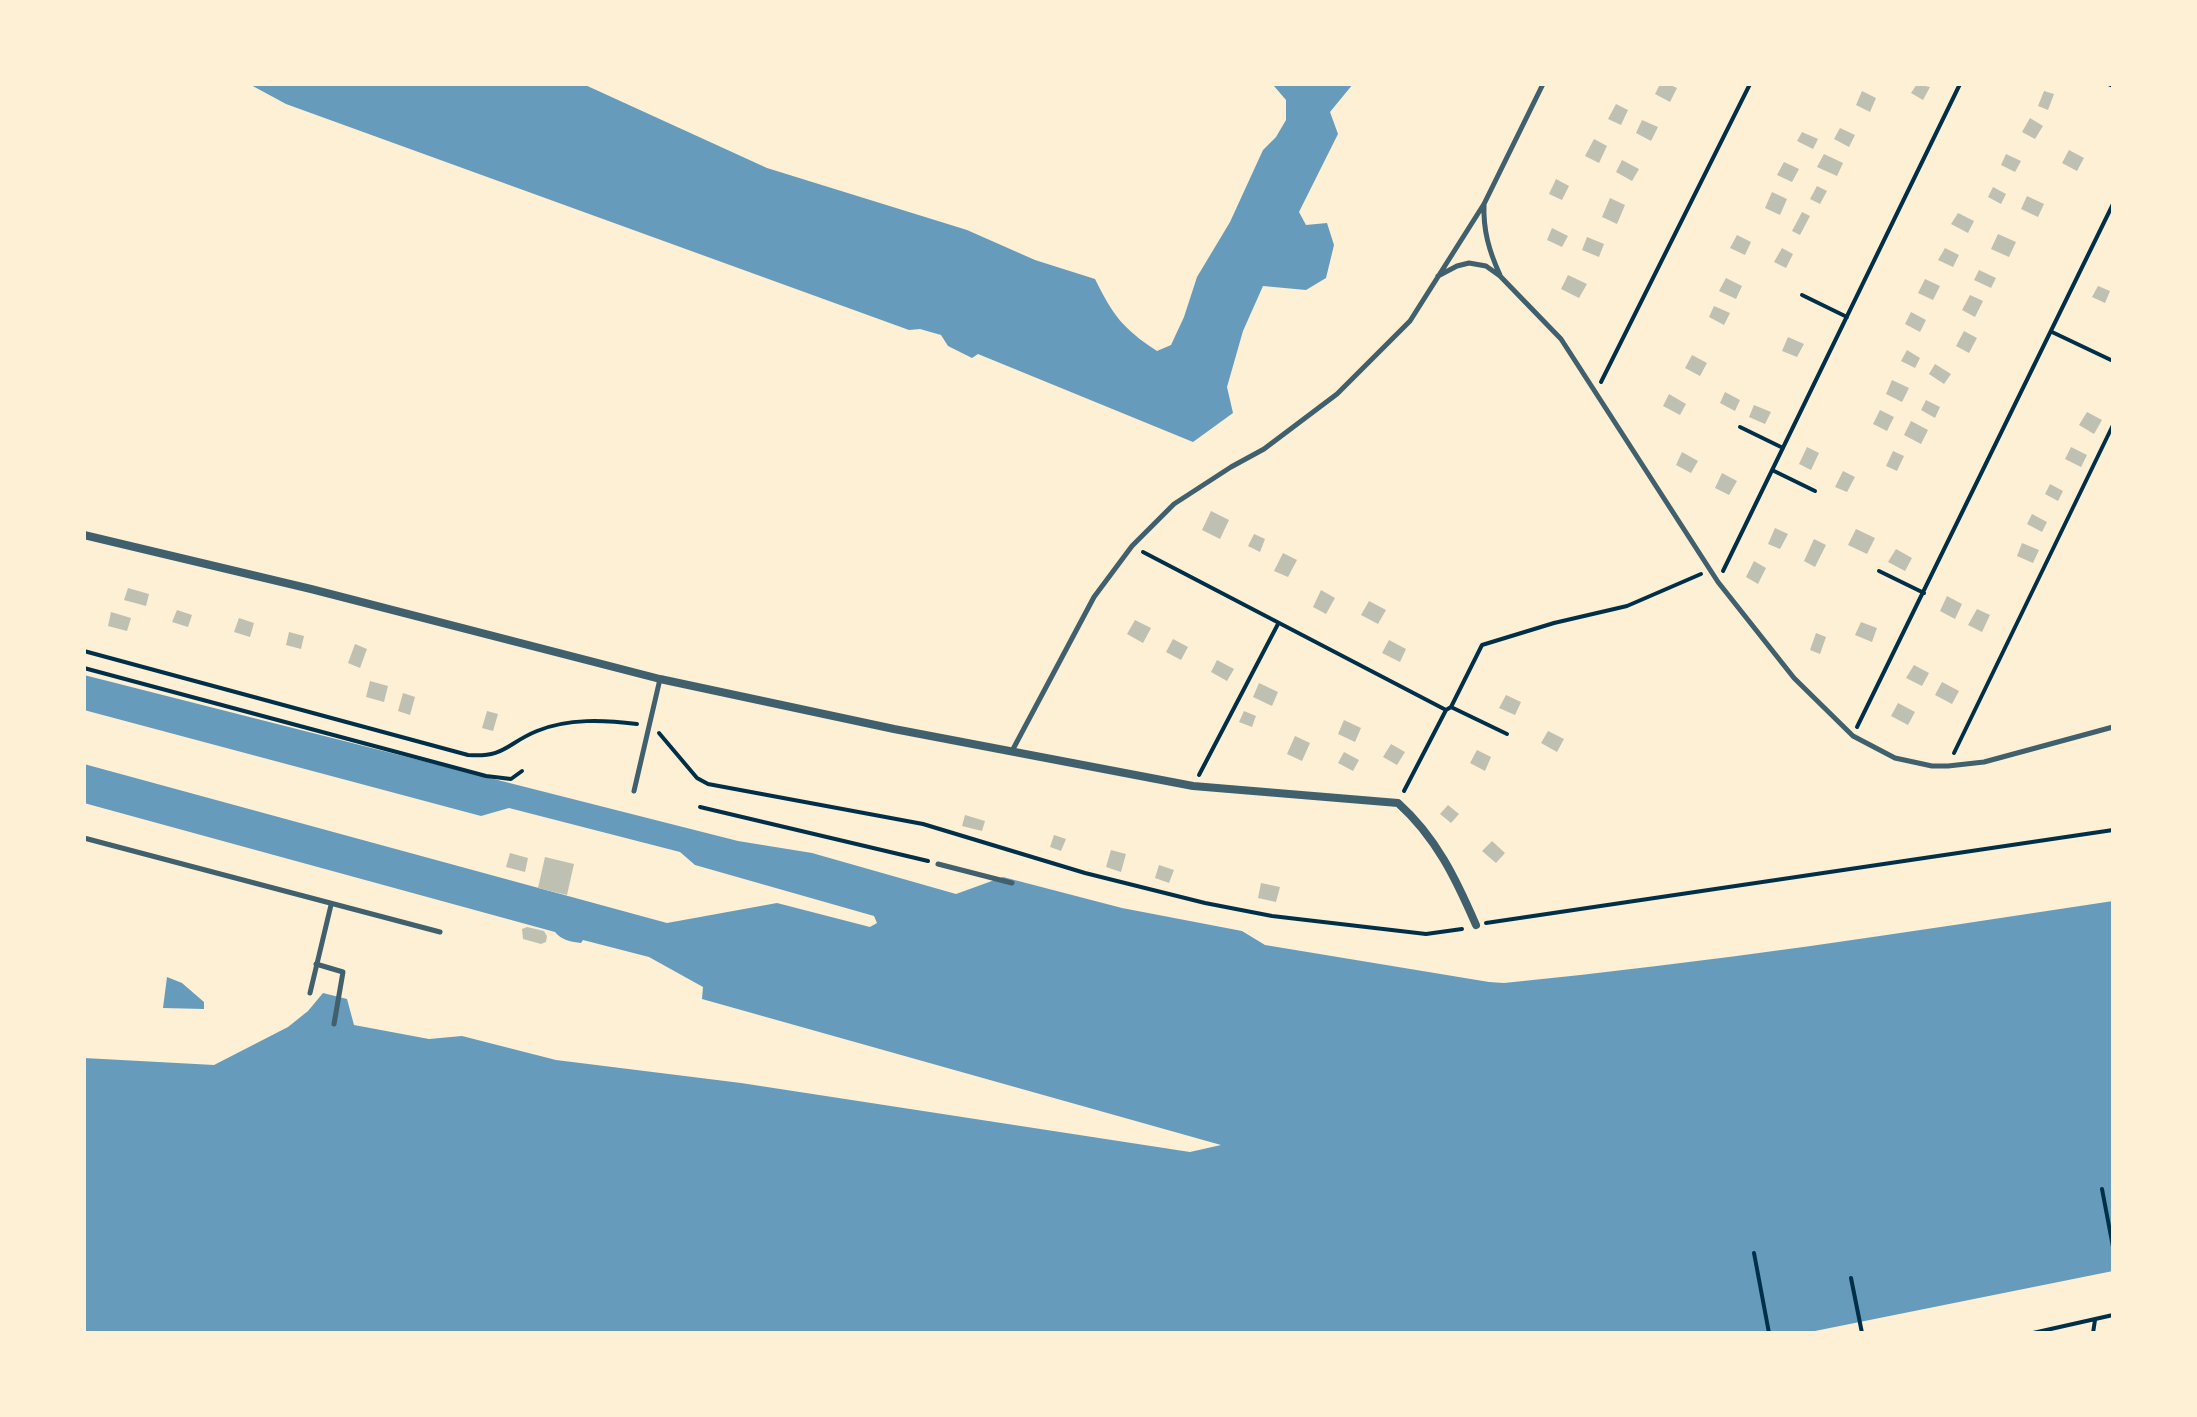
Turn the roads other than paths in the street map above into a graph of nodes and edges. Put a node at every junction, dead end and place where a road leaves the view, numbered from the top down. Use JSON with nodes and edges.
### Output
{"nodes":[{"id":1,"x":1543,"y":84,"type":"edge"},
{"id":2,"x":1484,"y":204,"type":"junction"},
{"id":3,"x":1438,"y":276,"type":"junction"},
{"id":4,"x":1500,"y":276,"type":"junction"},
{"id":5,"x":84,"y":535,"type":"edge"},
{"id":6,"x":660,"y":679,"type":"junction"},
{"id":7,"x":2113,"y":727,"type":"edge"},
{"id":8,"x":1012,"y":752,"type":"junction"},
{"id":9,"x":634,"y":791,"type":"dead end"},
{"id":10,"x":84,"y":838,"type":"edge"},
{"id":11,"x":938,"y":864,"type":"road end"},
{"id":12,"x":1012,"y":883,"type":"dead end"},
{"id":13,"x":331,"y":905,"type":"junction"},
{"id":14,"x":1476,"y":925,"type":"road end"},
{"id":15,"x":440,"y":932,"type":"dead end"},
{"id":16,"x":316,"y":964,"type":"junction"},
{"id":17,"x":310,"y":993,"type":"dead end"},
{"id":18,"x":334,"y":1024,"type":"dead end"}],
"edges":[{"from":1,"to":2,"type":"lane"},
{"from":2,"to":3,"type":"lane"},
{"from":2,"to":4,"type":"lane"},
{"from":3,"to":4,"type":"lane"},
{"from":3,"to":8,"type":"lane"},
{"from":4,"to":7,"type":"lane"},
{"from":5,"to":6,"type":"street"},
{"from":6,"to":8,"type":"street"},
{"from":6,"to":9,"type":"lane"},
{"from":8,"to":14,"type":"street"},
{"from":10,"to":13,"type":"lane"},
{"from":11,"to":12,"type":"lane"},
{"from":13,"to":15,"type":"lane"},
{"from":13,"to":16,"type":"lane"},
{"from":16,"to":17,"type":"lane"},
{"from":16,"to":18,"type":"lane"}]}
